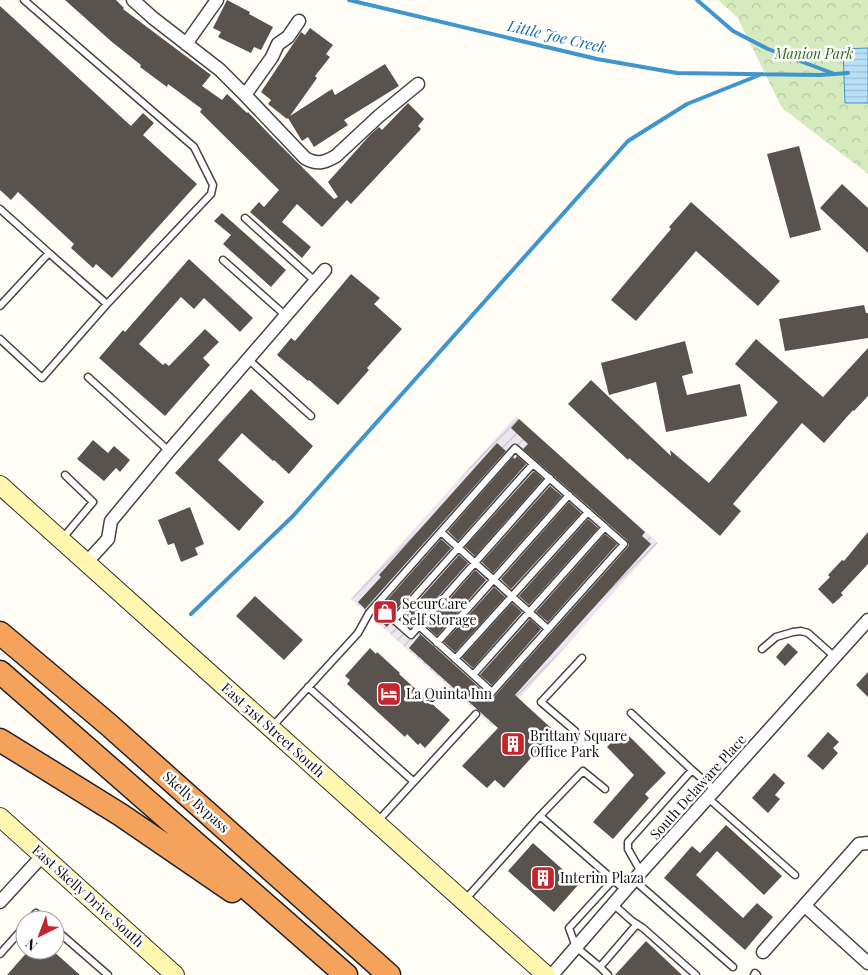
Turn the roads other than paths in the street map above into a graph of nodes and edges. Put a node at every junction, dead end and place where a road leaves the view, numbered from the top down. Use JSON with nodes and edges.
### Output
{"nodes":[{"id":1,"x":24,"y":0,"type":"edge"},
{"id":2,"x":133,"y":0,"type":"edge"},
{"id":3,"x":217,"y":0,"type":"edge"},
{"id":4,"x":299,"y":21,"type":"dead end"},
{"id":5,"x":186,"y":44,"type":"junction"},
{"id":6,"x":418,"y":84,"type":"dead end"},
{"id":7,"x":245,"y":95,"type":"junction"},
{"id":8,"x":0,"y":209,"type":"edge"},
{"id":9,"x":245,"y":218,"type":"dead end"},
{"id":10,"x":49,"y":253,"type":"junction"},
{"id":11,"x":223,"y":260,"type":"dead end"},
{"id":12,"x":325,"y":270,"type":"dead end"},
{"id":13,"x":315,"y":281,"type":"junction"},
{"id":14,"x":107,"y":304,"type":"junction"},
{"id":15,"x":0,"y":306,"type":"edge"},
{"id":16,"x":285,"y":315,"type":"junction"},
{"id":17,"x":0,"y":339,"type":"edge"},
{"id":18,"x":248,"y":359,"type":"junction"},
{"id":19,"x":88,"y":377,"type":"dead end"},
{"id":20,"x":311,"y":416,"type":"dead end"},
{"id":21,"x":169,"y":451,"type":"junction"},
{"id":22,"x":533,"y":464,"type":"junction"},
{"id":23,"x":65,"y":475,"type":"dead end"},
{"id":24,"x":550,"y":478,"type":"junction"},
{"id":25,"x":0,"y":485,"type":"edge"},
{"id":26,"x":569,"y":495,"type":"junction"},
{"id":27,"x":588,"y":512,"type":"junction"},
{"id":28,"x":604,"y":527,"type":"junction"},
{"id":29,"x":441,"y":532,"type":"junction"},
{"id":30,"x":61,"y":540,"type":"junction"},
{"id":31,"x":458,"y":548,"type":"junction"},
{"id":32,"x":86,"y":563,"type":"junction"},
{"id":33,"x":475,"y":563,"type":"junction"},
{"id":34,"x":494,"y":579,"type":"junction"},
{"id":35,"x":512,"y":596,"type":"junction"},
{"id":36,"x":529,"y":611,"type":"junction"},
{"id":37,"x":868,"y":620,"type":"edge"},
{"id":38,"x":419,"y":626,"type":"junction"},
{"id":39,"x":548,"y":629,"type":"junction"},
{"id":40,"x":0,"y":633,"type":"edge"},
{"id":41,"x":437,"y":643,"type":"junction"},
{"id":42,"x":762,"y":650,"type":"dead end"},
{"id":43,"x":834,"y":657,"type":"junction"},
{"id":44,"x":582,"y":658,"type":"dead end"},
{"id":45,"x":455,"y":659,"type":"junction"},
{"id":46,"x":0,"y":672,"type":"edge"},
{"id":47,"x":473,"y":675,"type":"junction"},
{"id":48,"x":308,"y":687,"type":"junction"},
{"id":49,"x":631,"y":712,"type":"dead end"},
{"id":50,"x":476,"y":714,"type":"dead end"},
{"id":51,"x":271,"y":728,"type":"junction"},
{"id":52,"x":575,"y":731,"type":"dead end"},
{"id":53,"x":0,"y":740,"type":"edge"},
{"id":54,"x":692,"y":770,"type":"junction"},
{"id":55,"x":413,"y":781,"type":"junction"},
{"id":56,"x":605,"y":789,"type":"dead end"},
{"id":57,"x":711,"y":794,"type":"junction"},
{"id":58,"x":540,"y":816,"type":"junction"},
{"id":59,"x":0,"y":817,"type":"edge"},
{"id":60,"x":376,"y":823,"type":"junction"},
{"id":61,"x":868,"y":843,"type":"edge"},
{"id":62,"x":43,"y":855,"type":"junction"},
{"id":63,"x":795,"y":875,"type":"dead end"},
{"id":64,"x":638,"y":876,"type":"junction"},
{"id":65,"x":613,"y":880,"type":"junction"},
{"id":66,"x":625,"y":890,"type":"junction"},
{"id":67,"x":464,"y":901,"type":"junction"},
{"id":68,"x":0,"y":902,"type":"edge"},
{"id":69,"x":613,"y":904,"type":"junction"},
{"id":70,"x":805,"y":906,"type":"junction"},
{"id":71,"x":637,"y":924,"type":"junction"},
{"id":72,"x":15,"y":937,"type":"edge"},
{"id":73,"x":65,"y":938,"type":"edge"},
{"id":74,"x":576,"y":947,"type":"junction"},
{"id":75,"x":321,"y":952,"type":"junction"},
{"id":76,"x":764,"y":952,"type":"dead end"},
{"id":77,"x":0,"y":954,"type":"edge"},
{"id":78,"x":868,"y":962,"type":"edge"},
{"id":79,"x":600,"y":967,"type":"junction"},
{"id":80,"x":733,"y":967,"type":"dead end"},
{"id":81,"x":108,"y":975,"type":"edge"},
{"id":82,"x":176,"y":975,"type":"edge"},
{"id":83,"x":346,"y":975,"type":"edge"},
{"id":84,"x":389,"y":975,"type":"edge"},
{"id":85,"x":546,"y":975,"type":"edge"},
{"id":86,"x":552,"y":975,"type":"edge"},
{"id":87,"x":608,"y":975,"type":"edge"},
{"id":88,"x":696,"y":975,"type":"edge"}],
"edges":[{"from":1,"to":14,"type":"lane"},
{"from":2,"to":5,"type":"street"},
{"from":3,"to":5,"type":"street"},
{"from":4,"to":7,"type":"street"},
{"from":5,"to":7,"type":"street"},
{"from":6,"to":7,"type":"street"},
{"from":8,"to":10,"type":"lane"},
{"from":9,"to":13,"type":"lane"},
{"from":10,"to":14,"type":"lane"},
{"from":10,"to":15,"type":"lane"},
{"from":11,"to":16,"type":"lane"},
{"from":12,"to":13,"type":"street"},
{"from":13,"to":16,"type":"street"},
{"from":14,"to":17,"type":"lane"},
{"from":16,"to":18,"type":"street"},
{"from":18,"to":20,"type":"lane"},
{"from":18,"to":21,"type":"street"},
{"from":19,"to":21,"type":"lane"},
{"from":21,"to":32,"type":"street"},
{"from":22,"to":24,"type":"lane"},
{"from":22,"to":29,"type":"lane"},
{"from":22,"to":31,"type":"lane"},
{"from":23,"to":30,"type":"lane"},
{"from":24,"to":26,"type":"lane"},
{"from":24,"to":33,"type":"lane"},
{"from":25,"to":30,"type":"main road","name":"East 51st Street South"},
{"from":26,"to":27,"type":"lane"},
{"from":26,"to":34,"type":"lane"},
{"from":27,"to":28,"type":"lane"},
{"from":27,"to":35,"type":"lane"},
{"from":28,"to":36,"type":"lane"},
{"from":28,"to":39,"type":"lane"},
{"from":29,"to":31,"type":"lane"},
{"from":29,"to":48,"type":"lane"},
{"from":30,"to":32,"type":"main road","name":"East 51st Street South"},
{"from":31,"to":33,"type":"lane"},
{"from":31,"to":38,"type":"lane"},
{"from":32,"to":51,"type":"main road","name":"East 51st Street South"},
{"from":33,"to":34,"type":"lane"},
{"from":33,"to":38,"type":"lane"},
{"from":34,"to":35,"type":"lane"},
{"from":34,"to":41,"type":"lane"},
{"from":35,"to":36,"type":"lane"},
{"from":35,"to":45,"type":"lane"},
{"from":36,"to":39,"type":"lane"},
{"from":36,"to":47,"type":"lane"},
{"from":37,"to":43,"type":"street","name":"South Delaware Place"},
{"from":38,"to":41,"type":"lane"},
{"from":39,"to":47,"type":"lane"},
{"from":40,"to":84,"type":"highway","name":"Skelly Bypass"},
{"from":41,"to":45,"type":"lane"},
{"from":42,"to":43,"type":"lane"},
{"from":43,"to":57,"type":"street","name":"South Delaware Place"},
{"from":44,"to":52,"type":"lane"},
{"from":45,"to":47,"type":"lane"},
{"from":46,"to":75,"type":"highway"},
{"from":48,"to":51,"type":"lane"},
{"from":48,"to":55,"type":"lane"},
{"from":49,"to":54,"type":"lane"},
{"from":50,"to":55,"type":"lane"},
{"from":51,"to":60,"type":"main road","name":"East 51st Street South"},
{"from":53,"to":75,"type":"highway"},
{"from":54,"to":57,"type":"lane"},
{"from":54,"to":64,"type":"lane"},
{"from":55,"to":60,"type":"lane"},
{"from":56,"to":58,"type":"lane"},
{"from":57,"to":63,"type":"lane"},
{"from":57,"to":64,"type":"street","name":"South Delaware Place"},
{"from":58,"to":65,"type":"lane"},
{"from":58,"to":67,"type":"lane"},
{"from":59,"to":62,"type":"main road","name":"East Skelly Drive South"},
{"from":60,"to":67,"type":"main road","name":"East 51st Street South"},
{"from":61,"to":70,"type":"street"},
{"from":62,"to":68,"type":"street"},
{"from":62,"to":82,"type":"main road","name":"East Skelly Drive South"},
{"from":64,"to":66,"type":"street","name":"South Delaware Place"},
{"from":64,"to":80,"type":"lane"},
{"from":65,"to":66,"type":"lane"},
{"from":65,"to":74,"type":"lane"},
{"from":66,"to":69,"type":"street","name":"South Delaware Place"},
{"from":67,"to":85,"type":"main road","name":"East 51st Street South"},
{"from":69,"to":71,"type":"lane"},
{"from":69,"to":74,"type":"street","name":"South Delaware Place"},
{"from":70,"to":76,"type":"street"},
{"from":70,"to":78,"type":"street"},
{"from":71,"to":79,"type":"lane"},
{"from":71,"to":88,"type":"lane"},
{"from":72,"to":77,"type":"lane"},
{"from":73,"to":81,"type":"lane"},
{"from":74,"to":79,"type":"lane"},
{"from":74,"to":86,"type":"street","name":"South Delaware Place"},
{"from":75,"to":83,"type":"highway"},
{"from":79,"to":87,"type":"lane"}]}
